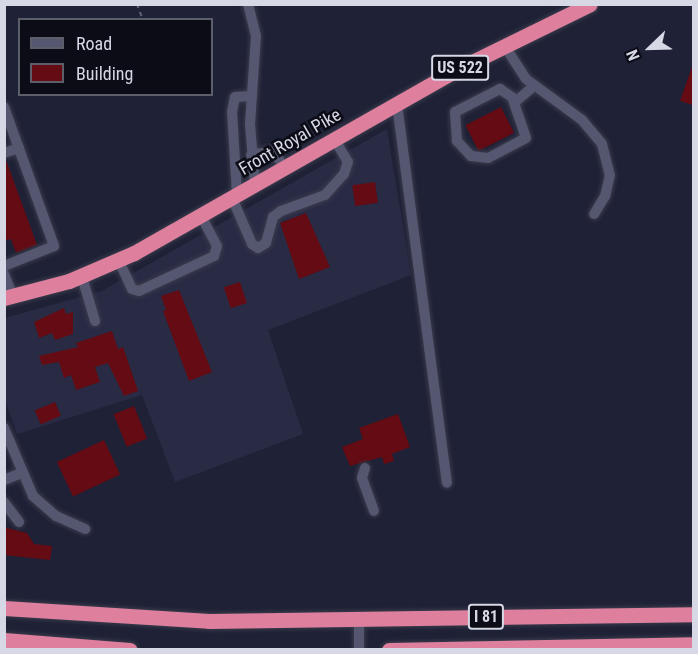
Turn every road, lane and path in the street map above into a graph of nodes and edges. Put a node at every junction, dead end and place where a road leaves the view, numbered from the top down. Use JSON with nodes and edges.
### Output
{"nodes":[{"id":1,"x":137,"y":4,"type":"edge"},
{"id":2,"x":248,"y":4,"type":"edge"},
{"id":3,"x":590,"y":4,"type":"edge"},
{"id":4,"x":143,"y":18,"type":"edge"},
{"id":5,"x":504,"y":45,"type":"junction"},
{"id":6,"x":533,"y":87,"type":"junction"},
{"id":7,"x":252,"y":96,"type":"junction"},
{"id":8,"x":515,"y":102,"type":"junction"},
{"id":9,"x":397,"y":104,"type":"junction"},
{"id":10,"x":4,"y":107,"type":"edge"},
{"id":11,"x":334,"y":140,"type":"junction"},
{"id":12,"x":19,"y":148,"type":"junction"},
{"id":13,"x":4,"y":153,"type":"edge"},
{"id":14,"x":252,"y":155,"type":"junction"},
{"id":15,"x":285,"y":168,"type":"junction"},
{"id":16,"x":255,"y":184,"type":"junction"},
{"id":17,"x":235,"y":196,"type":"junction"},
{"id":18,"x":594,"y":214,"type":"dead end"},
{"id":19,"x":201,"y":216,"type":"junction"},
{"id":20,"x":119,"y":261,"type":"junction"},
{"id":21,"x":4,"y":266,"type":"edge"},
{"id":22,"x":4,"y":274,"type":"edge"},
{"id":23,"x":82,"y":277,"type":"junction"},
{"id":24,"x":9,"y":297,"type":"edge"},
{"id":25,"x":95,"y":321,"type":"dead end"},
{"id":26,"x":5,"y":430,"type":"edge"},
{"id":27,"x":365,"y":468,"type":"dead end"},
{"id":28,"x":21,"y":473,"type":"junction"},
{"id":29,"x":4,"y":480,"type":"edge"},
{"id":30,"x":447,"y":483,"type":"dead end"},
{"id":31,"x":4,"y":502,"type":"edge"},
{"id":32,"x":374,"y":511,"type":"dead end"},
{"id":33,"x":19,"y":522,"type":"dead end"},
{"id":34,"x":85,"y":529,"type":"dead end"},
{"id":35,"x":4,"y":608,"type":"edge"},
{"id":36,"x":693,"y":614,"type":"edge"},
{"id":37,"x":359,"y":619,"type":"junction"},
{"id":38,"x":4,"y":640,"type":"edge"},
{"id":39,"x":693,"y":644,"type":"edge"},
{"id":40,"x":130,"y":650,"type":"edge"},
{"id":41,"x":359,"y":650,"type":"edge"},
{"id":42,"x":389,"y":650,"type":"edge"}],
"edges":[{"from":1,"to":4,"type":"path"},
{"from":2,"to":7,"type":"street"},
{"from":3,"to":5,"type":"highway","name":"Front Royal Pike","number":"US 522"},
{"from":5,"to":6,"type":"street"},
{"from":5,"to":9,"type":"highway","name":"Front Royal Pike","number":"US 522"},
{"from":6,"to":8,"type":"street"},
{"from":6,"to":18,"type":"street"},
{"from":7,"to":14,"type":"street"},
{"from":7,"to":17,"type":"street"},
{"from":8,"to":8,"type":"street"},
{"from":9,"to":11,"type":"highway","name":"Front Royal Pike","number":"US 522"},
{"from":9,"to":30,"type":"street"},
{"from":10,"to":12,"type":"street"},
{"from":11,"to":15,"type":"highway","name":"Front Royal Pike","number":"US 522"},
{"from":11,"to":17,"type":"street"},
{"from":12,"to":13,"type":"street"},
{"from":12,"to":21,"type":"street"},
{"from":14,"to":15,"type":"street"},
{"from":14,"to":16,"type":"street"},
{"from":15,"to":16,"type":"highway","name":"Front Royal Pike","number":"US 522"},
{"from":16,"to":17,"type":"highway","name":"Front Royal Pike","number":"US 522"},
{"from":17,"to":19,"type":"highway","name":"Front Royal Pike","number":"US 522"},
{"from":19,"to":20,"type":"highway","name":"Front Royal Pike","number":"US 522"},
{"from":19,"to":20,"type":"street"},
{"from":20,"to":23,"type":"highway","name":"Front Royal Pike","number":"US 522"},
{"from":22,"to":24,"type":"street"},
{"from":23,"to":24,"type":"highway","name":"Front Royal Pike","number":"US 522"},
{"from":23,"to":25,"type":"street"},
{"from":26,"to":28,"type":"street"},
{"from":27,"to":32,"type":"street"},
{"from":28,"to":29,"type":"street"},
{"from":28,"to":34,"type":"street"},
{"from":31,"to":33,"type":"street"},
{"from":35,"to":37,"type":"highway","number":"I 81"},
{"from":36,"to":37,"type":"highway","number":"I 81"},
{"from":37,"to":41,"type":"street"},
{"from":38,"to":40,"type":"highway"},
{"from":39,"to":42,"type":"highway","number":"I 81"}]}
